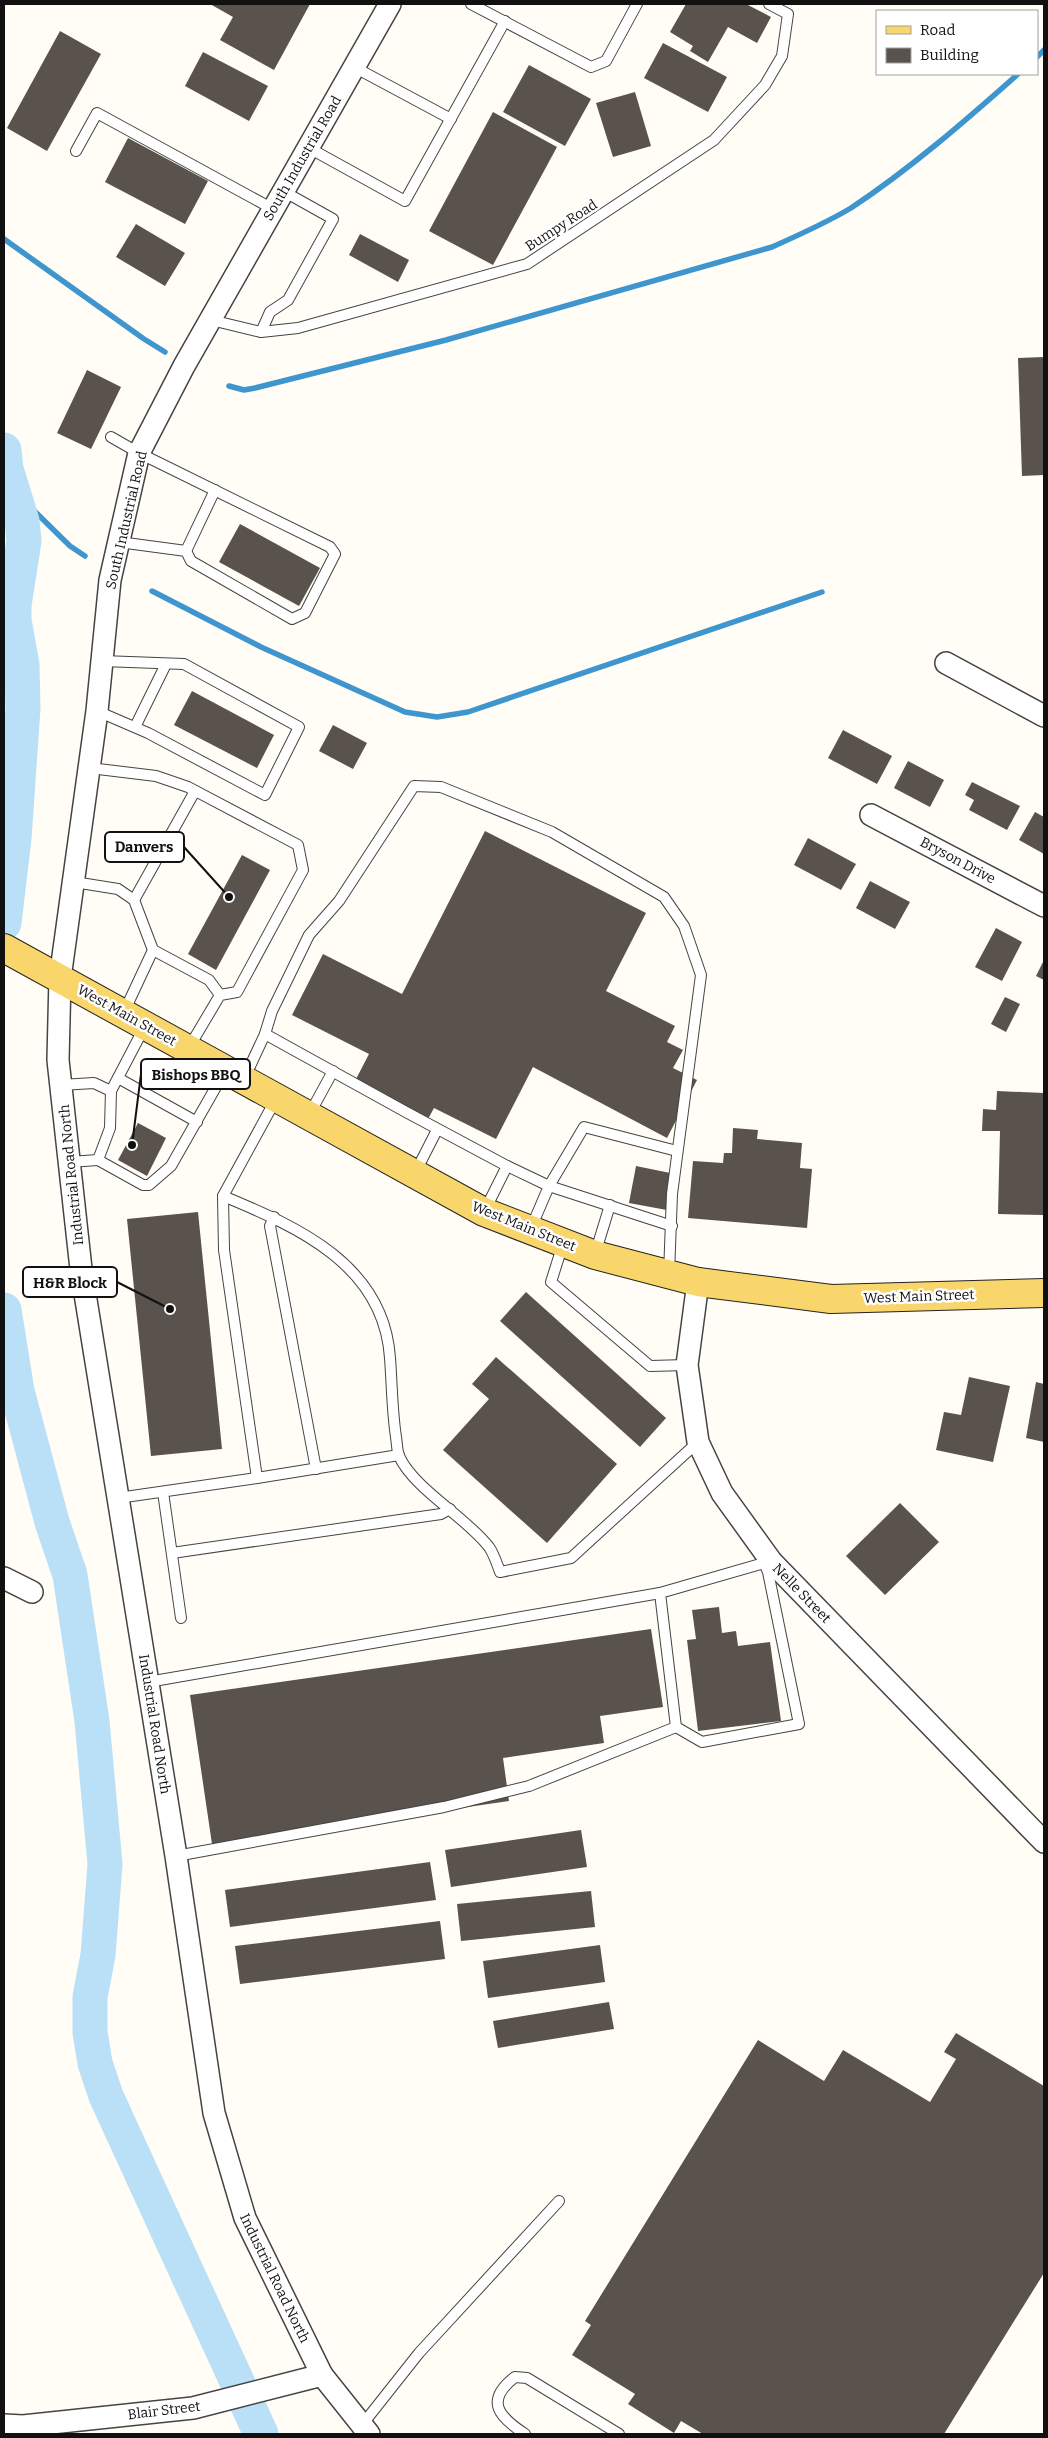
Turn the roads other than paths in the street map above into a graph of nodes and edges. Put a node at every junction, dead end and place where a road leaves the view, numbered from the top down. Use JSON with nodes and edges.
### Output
{"nodes":[{"id":1,"x":390,"y":4,"type":"edge"},
{"id":2,"x":471,"y":4,"type":"edge"},
{"id":3,"x":637,"y":4,"type":"edge"},
{"id":4,"x":769,"y":4,"type":"edge"},
{"id":5,"x":505,"y":21,"type":"junction"},
{"id":6,"x":354,"y":67,"type":"junction"},
{"id":7,"x":451,"y":119,"type":"junction"},
{"id":8,"x":308,"y":148,"type":"junction"},
{"id":9,"x":76,"y":151,"type":"dead end"},
{"id":10,"x":278,"y":200,"type":"junction"},
{"id":11,"x":210,"y":320,"type":"junction"},
{"id":12,"x":261,"y":332,"type":"junction"},
{"id":13,"x":111,"y":437,"type":"dead end"},
{"id":14,"x":139,"y":453,"type":"junction"},
{"id":15,"x":215,"y":490,"type":"junction"},
{"id":16,"x":119,"y":542,"type":"junction"},
{"id":17,"x":186,"y":551,"type":"junction"},
{"id":18,"x":102,"y":661,"type":"junction"},
{"id":19,"x":946,"y":663,"type":"dead end"},
{"id":20,"x":166,"y":664,"type":"junction"},
{"id":21,"x":97,"y":712,"type":"junction"},
{"id":22,"x":1044,"y":716,"type":"edge"},
{"id":23,"x":135,"y":727,"type":"junction"},
{"id":24,"x":90,"y":768,"type":"junction"},
{"id":25,"x":195,"y":791,"type":"junction"},
{"id":26,"x":871,"y":815,"type":"dead end"},
{"id":27,"x":74,"y":882,"type":"junction"},
{"id":28,"x":134,"y":900,"type":"junction"},
{"id":29,"x":1044,"y":906,"type":"edge"},
{"id":30,"x":154,"y":950,"type":"junction"},
{"id":31,"x":15,"y":954,"type":"edge"},
{"id":32,"x":60,"y":978,"type":"junction"},
{"id":33,"x":220,"y":995,"type":"junction"},
{"id":34,"x":134,"y":1019,"type":"junction"},
{"id":35,"x":265,"y":1034,"type":"junction"},
{"id":36,"x":188,"y":1049,"type":"junction"},
{"id":37,"x":333,"y":1071,"type":"junction"},
{"id":38,"x":235,"y":1074,"type":"junction"},
{"id":39,"x":118,"y":1078,"type":"junction"},
{"id":40,"x":61,"y":1085,"type":"junction"},
{"id":41,"x":111,"y":1091,"type":"junction"},
{"id":42,"x":277,"y":1098,"type":"junction"},
{"id":43,"x":309,"y":1116,"type":"junction"},
{"id":44,"x":197,"y":1122,"type":"junction"},
{"id":45,"x":438,"y":1130,"type":"junction"},
{"id":46,"x":677,"y":1151,"type":"junction"},
{"id":47,"x":98,"y":1160,"type":"junction"},
{"id":48,"x":69,"y":1162,"type":"junction"},
{"id":49,"x":507,"y":1166,"type":"junction"},
{"id":50,"x":414,"y":1174,"type":"junction"},
{"id":51,"x":550,"y":1186,"type":"junction"},
{"id":52,"x":223,"y":1196,"type":"junction"},
{"id":53,"x":610,"y":1205,"type":"junction"},
{"id":54,"x":484,"y":1212,"type":"junction"},
{"id":55,"x":274,"y":1217,"type":"junction"},
{"id":56,"x":672,"y":1226,"type":"junction"},
{"id":57,"x":530,"y":1231,"type":"junction"},
{"id":58,"x":563,"y":1244,"type":"junction"},
{"id":59,"x":595,"y":1255,"type":"junction"},
{"id":60,"x":669,"y":1275,"type":"junction"},
{"id":61,"x":698,"y":1282,"type":"junction"},
{"id":62,"x":1044,"y":1293,"type":"edge"},
{"id":63,"x":687,"y":1365,"type":"junction"},
{"id":64,"x":698,"y":1442,"type":"junction"},
{"id":65,"x":399,"y":1455,"type":"junction"},
{"id":66,"x":316,"y":1469,"type":"junction"},
{"id":67,"x":257,"y":1478,"type":"junction"},
{"id":68,"x":162,"y":1492,"type":"junction"},
{"id":69,"x":118,"y":1498,"type":"junction"},
{"id":70,"x":450,"y":1509,"type":"junction"},
{"id":71,"x":172,"y":1553,"type":"junction"},
{"id":72,"x":767,"y":1562,"type":"junction"},
{"id":73,"x":4,"y":1578,"type":"edge"},
{"id":74,"x":32,"y":1592,"type":"dead end"},
{"id":75,"x":660,"y":1593,"type":"junction"},
{"id":76,"x":181,"y":1618,"type":"dead end"},
{"id":77,"x":148,"y":1682,"type":"junction"},
{"id":78,"x":676,"y":1727,"type":"junction"},
{"id":79,"x":1044,"y":1842,"type":"edge"},
{"id":80,"x":176,"y":1856,"type":"junction"},
{"id":81,"x":559,"y":2201,"type":"dead end"},
{"id":82,"x":322,"y":2376,"type":"junction"},
{"id":83,"x":4,"y":2425,"type":"edge"},
{"id":84,"x":365,"y":2430,"type":"edge"},
{"id":85,"x":525,"y":2434,"type":"edge"},
{"id":86,"x":619,"y":2434,"type":"edge"}],
"edges":[{"from":1,"to":6,"type":"street","name":"South Industrial Road"},
{"from":2,"to":5,"type":"lane"},
{"from":3,"to":5,"type":"lane"},
{"from":4,"to":12,"type":"lane","name":"Bumpy Road"},
{"from":5,"to":7,"type":"lane"},
{"from":6,"to":7,"type":"lane"},
{"from":6,"to":8,"type":"street","name":"South Industrial Road"},
{"from":7,"to":8,"type":"lane"},
{"from":8,"to":10,"type":"street","name":"South Industrial Road"},
{"from":9,"to":10,"type":"lane"},
{"from":10,"to":11,"type":"street","name":"South Industrial Road"},
{"from":10,"to":12,"type":"lane"},
{"from":11,"to":12,"type":"lane","name":"Bumpy Road"},
{"from":11,"to":14,"type":"street","name":"South Industrial Road"},
{"from":13,"to":14,"type":"lane"},
{"from":14,"to":15,"type":"lane"},
{"from":14,"to":16,"type":"street","name":"South Industrial Road"},
{"from":15,"to":17,"type":"lane"},
{"from":15,"to":17,"type":"lane"},
{"from":16,"to":17,"type":"lane"},
{"from":16,"to":18,"type":"street","name":"South Industrial Road"},
{"from":18,"to":20,"type":"lane"},
{"from":18,"to":21,"type":"street","name":"South Industrial Road"},
{"from":19,"to":22,"type":"street"},
{"from":20,"to":23,"type":"lane"},
{"from":20,"to":23,"type":"lane"},
{"from":21,"to":23,"type":"lane"},
{"from":21,"to":24,"type":"street","name":"South Industrial Road"},
{"from":24,"to":25,"type":"lane"},
{"from":24,"to":27,"type":"street","name":"South Industrial Road"},
{"from":25,"to":28,"type":"lane"},
{"from":25,"to":33,"type":"lane"},
{"from":26,"to":29,"type":"street","name":"Bryson Drive"},
{"from":27,"to":28,"type":"lane"},
{"from":27,"to":32,"type":"street","name":"South Industrial Road"},
{"from":28,"to":30,"type":"lane"},
{"from":30,"to":33,"type":"lane"},
{"from":30,"to":34,"type":"lane"},
{"from":31,"to":32,"type":"main road","name":"West Main Street"},
{"from":32,"to":34,"type":"main road","name":"West Main Street"},
{"from":32,"to":40,"type":"street","name":"Industrial Road North"},
{"from":33,"to":36,"type":"lane"},
{"from":34,"to":36,"type":"main road","name":"West Main Street"},
{"from":34,"to":39,"type":"lane"},
{"from":35,"to":37,"type":"lane"},
{"from":35,"to":38,"type":"lane"},
{"from":35,"to":46,"type":"lane"},
{"from":36,"to":38,"type":"main road","name":"West Main Street"},
{"from":37,"to":43,"type":"lane"},
{"from":37,"to":45,"type":"lane"},
{"from":38,"to":42,"type":"main road","name":"West Main Street"},
{"from":38,"to":44,"type":"lane"},
{"from":39,"to":41,"type":"lane"},
{"from":39,"to":44,"type":"lane"},
{"from":40,"to":41,"type":"lane"},
{"from":40,"to":48,"type":"street","name":"Industrial Road North"},
{"from":41,"to":47,"type":"lane"},
{"from":42,"to":43,"type":"main road","name":"West Main Street"},
{"from":42,"to":52,"type":"lane"},
{"from":43,"to":50,"type":"main road","name":"West Main Street"},
{"from":44,"to":47,"type":"lane"},
{"from":45,"to":49,"type":"lane"},
{"from":45,"to":50,"type":"lane"},
{"from":46,"to":51,"type":"lane"},
{"from":46,"to":56,"type":"lane"},
{"from":47,"to":48,"type":"lane"},
{"from":48,"to":69,"type":"street","name":"Industrial Road North"},
{"from":49,"to":51,"type":"lane"},
{"from":49,"to":54,"type":"lane"},
{"from":50,"to":54,"type":"main road","name":"West Main Street"},
{"from":51,"to":53,"type":"lane"},
{"from":51,"to":57,"type":"lane"},
{"from":52,"to":55,"type":"lane"},
{"from":52,"to":67,"type":"lane"},
{"from":53,"to":56,"type":"lane"},
{"from":53,"to":59,"type":"lane"},
{"from":54,"to":57,"type":"main road","name":"West Main Street"},
{"from":55,"to":65,"type":"lane"},
{"from":55,"to":66,"type":"lane"},
{"from":56,"to":60,"type":"lane"},
{"from":57,"to":58,"type":"main road","name":"West Main Street"},
{"from":58,"to":59,"type":"main road","name":"West Main Street"},
{"from":58,"to":63,"type":"lane"},
{"from":59,"to":60,"type":"main road","name":"West Main Street"},
{"from":60,"to":61,"type":"main road","name":"West Main Street"},
{"from":61,"to":62,"type":"main road","name":"West Main Street"},
{"from":61,"to":63,"type":"street","name":"Nelle Street"},
{"from":63,"to":64,"type":"street","name":"Nelle Street"},
{"from":64,"to":70,"type":"lane"},
{"from":64,"to":72,"type":"street","name":"Nelle Street"},
{"from":65,"to":66,"type":"lane"},
{"from":65,"to":70,"type":"lane"},
{"from":66,"to":67,"type":"lane"},
{"from":67,"to":68,"type":"lane"},
{"from":68,"to":69,"type":"lane"},
{"from":68,"to":71,"type":"lane"},
{"from":69,"to":77,"type":"street","name":"Industrial Road North"},
{"from":70,"to":71,"type":"lane"},
{"from":71,"to":76,"type":"lane"},
{"from":72,"to":75,"type":"lane"},
{"from":72,"to":78,"type":"lane"},
{"from":72,"to":79,"type":"street","name":"Nelle Street"},
{"from":73,"to":74,"type":"street"},
{"from":75,"to":77,"type":"lane"},
{"from":75,"to":78,"type":"lane"},
{"from":77,"to":80,"type":"street","name":"Industrial Road North"},
{"from":78,"to":80,"type":"lane"},
{"from":80,"to":82,"type":"street","name":"Industrial Road North"},
{"from":81,"to":84,"type":"lane"},
{"from":82,"to":83,"type":"street","name":"Blair Street"},
{"from":82,"to":84,"type":"street","name":"Industrial Road North"},
{"from":85,"to":86,"type":"lane"}]}
